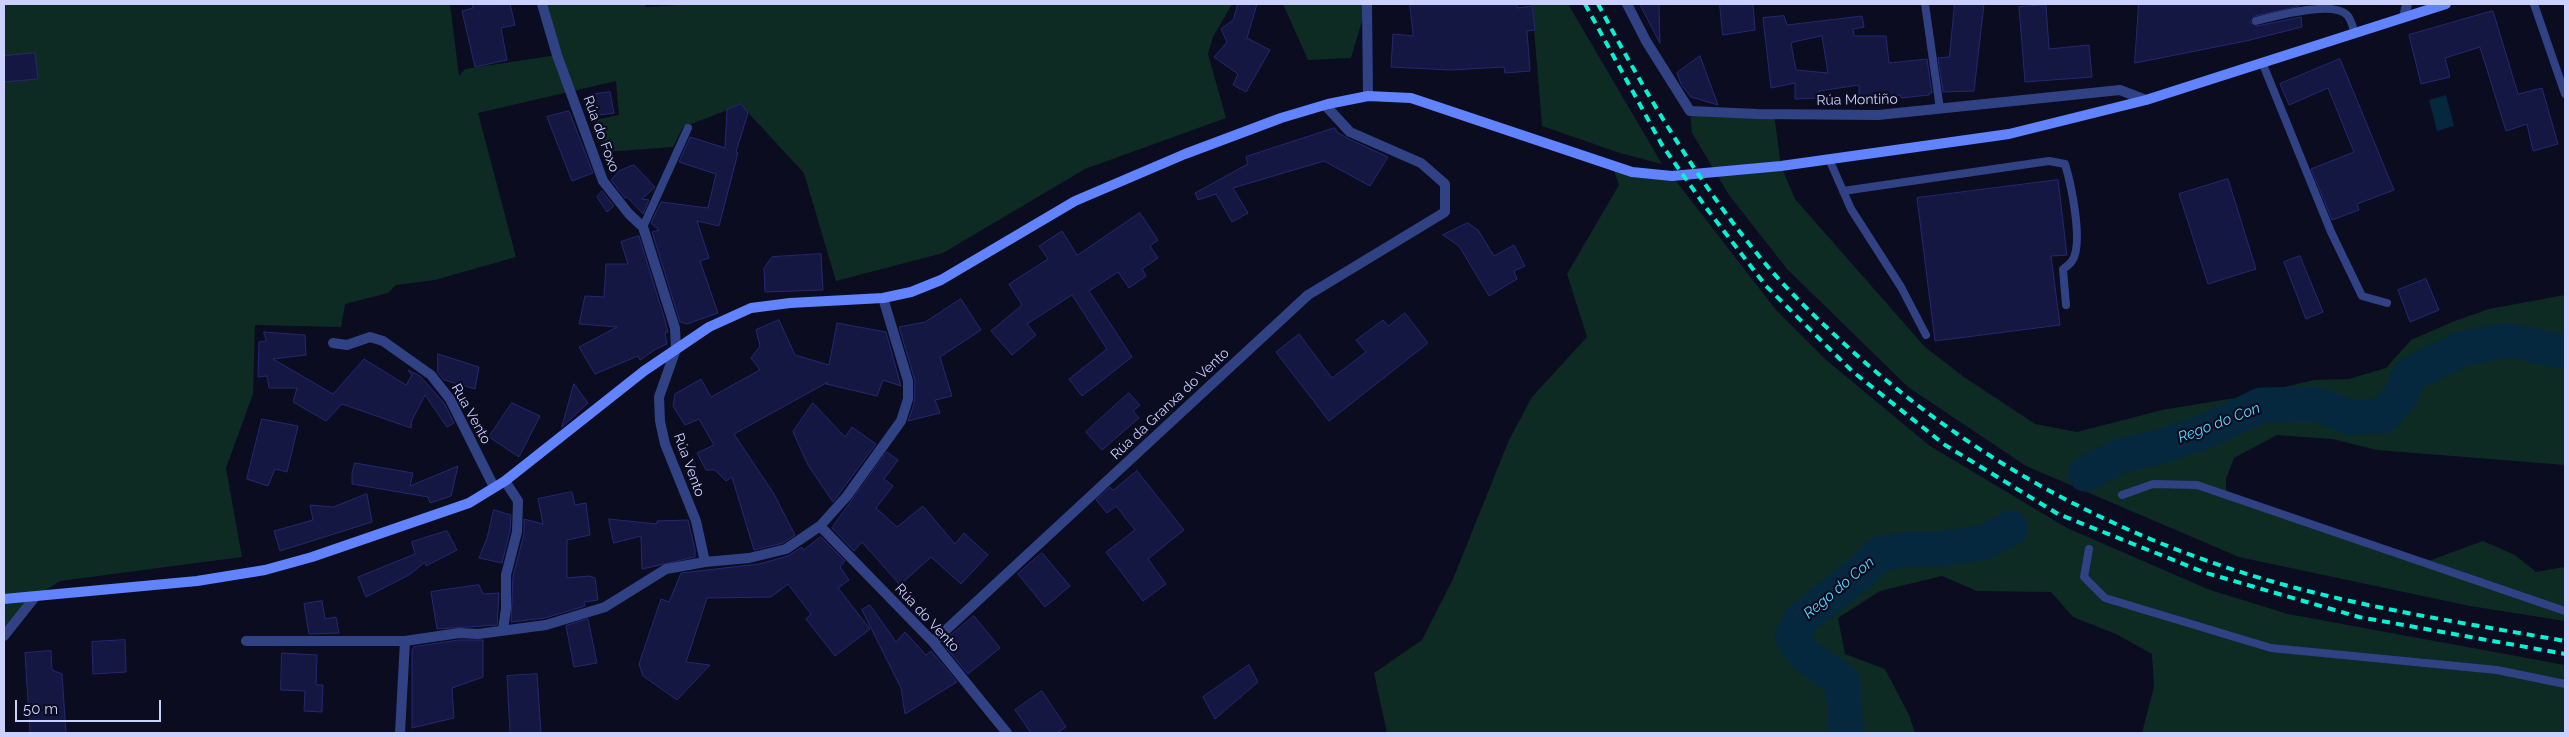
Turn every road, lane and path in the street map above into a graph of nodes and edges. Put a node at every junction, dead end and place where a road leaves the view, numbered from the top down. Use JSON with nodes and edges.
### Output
{"nodes":[{"id":1,"x":542,"y":4,"type":"edge"},
{"id":2,"x":1367,"y":4,"type":"edge"},
{"id":3,"x":1628,"y":4,"type":"edge"},
{"id":4,"x":1925,"y":4,"type":"edge"},
{"id":5,"x":2407,"y":4,"type":"edge"},
{"id":6,"x":2446,"y":4,"type":"edge"},
{"id":7,"x":2534,"y":4,"type":"edge"},
{"id":8,"x":2404,"y":17,"type":"junction"},
{"id":9,"x":2256,"y":22,"type":"dead end"},
{"id":10,"x":2355,"y":33,"type":"junction"},
{"id":11,"x":2262,"y":62,"type":"junction"},
{"id":12,"x":2565,"y":94,"type":"edge"},
{"id":13,"x":1368,"y":96,"type":"junction"},
{"id":14,"x":2146,"y":100,"type":"junction"},
{"id":15,"x":1325,"y":105,"type":"junction"},
{"id":16,"x":1940,"y":109,"type":"junction"},
{"id":17,"x":688,"y":128,"type":"dead end"},
{"id":18,"x":1829,"y":159,"type":"junction"},
{"id":19,"x":1842,"y":191,"type":"junction"},
{"id":20,"x":643,"y":227,"type":"junction"},
{"id":21,"x":884,"y":298,"type":"junction"},
{"id":22,"x":2387,"y":303,"type":"dead end"},
{"id":23,"x":2066,"y":305,"type":"dead end"},
{"id":24,"x":1926,"y":336,"type":"dead end"},
{"id":25,"x":333,"y":343,"type":"dead end"},
{"id":26,"x":676,"y":350,"type":"junction"},
{"id":27,"x":506,"y":481,"type":"junction"},
{"id":28,"x":494,"y":487,"type":"junction"},
{"id":29,"x":2122,"y":495,"type":"dead end"},
{"id":30,"x":820,"y":526,"type":"junction"},
{"id":31,"x":2089,"y":549,"type":"dead end"},
{"id":32,"x":705,"y":562,"type":"junction"},
{"id":33,"x":35,"y":597,"type":"junction"},
{"id":34,"x":4,"y":599,"type":"edge"},
{"id":35,"x":2565,"y":611,"type":"edge"},
{"id":36,"x":503,"y":629,"type":"junction"},
{"id":37,"x":4,"y":636,"type":"edge"},
{"id":38,"x":246,"y":641,"type":"dead end"},
{"id":39,"x":405,"y":641,"type":"junction"},
{"id":40,"x":933,"y":642,"type":"junction"},
{"id":41,"x":2565,"y":684,"type":"edge"},
{"id":42,"x":400,"y":733,"type":"edge"},
{"id":43,"x":1007,"y":733,"type":"edge"}],
"edges":[{"from":1,"to":20,"type":"street","name":"Rúa do Foxo"},
{"from":2,"to":13,"type":"street"},
{"from":3,"to":16,"type":"street","name":"Rúa Montiño"},
{"from":4,"to":16,"type":"lane"},
{"from":5,"to":8,"type":"street"},
{"from":6,"to":8,"type":"main road"},
{"from":7,"to":12,"type":"lane"},
{"from":8,"to":10,"type":"main road"},
{"from":9,"to":10,"type":"lane"},
{"from":10,"to":11,"type":"main road"},
{"from":11,"to":14,"type":"main road"},
{"from":11,"to":22,"type":"lane"},
{"from":13,"to":15,"type":"main road"},
{"from":13,"to":18,"type":"main road"},
{"from":14,"to":16,"type":"street","name":"Rúa Montiño"},
{"from":14,"to":18,"type":"main road"},
{"from":15,"to":21,"type":"main road"},
{"from":15,"to":40,"type":"street","name":"Rúa da Granxa do Vento"},
{"from":17,"to":20,"type":"lane"},
{"from":18,"to":19,"type":"lane"},
{"from":19,"to":23,"type":"lane"},
{"from":19,"to":24,"type":"lane"},
{"from":20,"to":26,"type":"street","name":"Rúa do Foxo"},
{"from":21,"to":26,"type":"main road"},
{"from":21,"to":30,"type":"street"},
{"from":25,"to":28,"type":"street","name":"Rua Vento"},
{"from":26,"to":27,"type":"main road"},
{"from":26,"to":32,"type":"street","name":"Rúa Vento"},
{"from":27,"to":28,"type":"main road"},
{"from":27,"to":36,"type":"street"},
{"from":28,"to":33,"type":"main road"},
{"from":29,"to":35,"type":"lane"},
{"from":30,"to":32,"type":"street"},
{"from":30,"to":40,"type":"street","name":"Rúa do Vento"},
{"from":31,"to":41,"type":"lane"},
{"from":32,"to":36,"type":"street"},
{"from":33,"to":34,"type":"main road"},
{"from":33,"to":37,"type":"street"},
{"from":36,"to":39,"type":"street"},
{"from":38,"to":39,"type":"street"},
{"from":39,"to":42,"type":"street"},
{"from":40,"to":43,"type":"street","name":"Rúa do Vento"}]}
